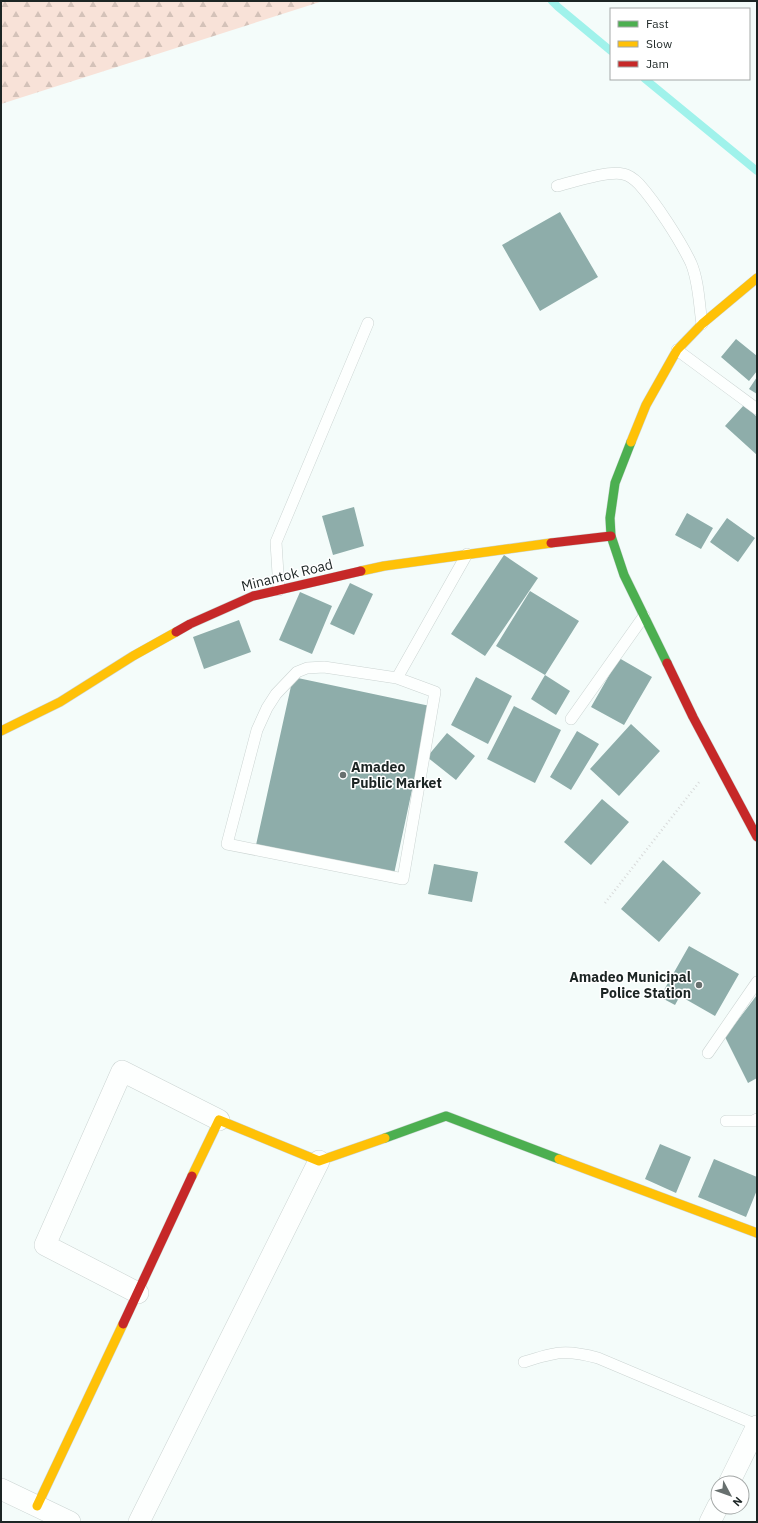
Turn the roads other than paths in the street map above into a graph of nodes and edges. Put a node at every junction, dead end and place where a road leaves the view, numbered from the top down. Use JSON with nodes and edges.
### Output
{"nodes":[{"id":1,"x":557,"y":186,"type":"dead end"},
{"id":2,"x":757,"y":278,"type":"edge"},
{"id":3,"x":368,"y":323,"type":"dead end"},
{"id":4,"x":702,"y":324,"type":"junction"},
{"id":5,"x":677,"y":350,"type":"junction"},
{"id":6,"x":757,"y":409,"type":"edge"},
{"id":7,"x":611,"y":536,"type":"junction"},
{"id":8,"x":467,"y":554,"type":"junction"},
{"id":9,"x":279,"y":590,"type":"junction"},
{"id":10,"x":644,"y":616,"type":"junction"},
{"id":11,"x":397,"y":678,"type":"junction"},
{"id":12,"x":571,"y":719,"type":"dead end"},
{"id":13,"x":1,"y":731,"type":"edge"},
{"id":14,"x":757,"y":837,"type":"edge"},
{"id":15,"x":757,"y":982,"type":"edge"},
{"id":16,"x":708,"y":1053,"type":"dead end"},
{"id":17,"x":757,"y":1119,"type":"edge"},
{"id":18,"x":219,"y":1120,"type":"junction"},
{"id":19,"x":726,"y":1121,"type":"dead end"},
{"id":20,"x":319,"y":1161,"type":"junction"},
{"id":21,"x":757,"y":1233,"type":"edge"},
{"id":22,"x":138,"y":1293,"type":"junction"},
{"id":23,"x":524,"y":1362,"type":"dead end"},
{"id":24,"x":757,"y":1426,"type":"edge"},
{"id":25,"x":733,"y":1475,"type":"edge"},
{"id":26,"x":1,"y":1489,"type":"edge"},
{"id":27,"x":37,"y":1506,"type":"junction"},
{"id":28,"x":70,"y":1522,"type":"edge"},
{"id":29,"x":139,"y":1522,"type":"edge"}],
"edges":[{"from":1,"to":4,"type":"lane"},
{"from":2,"to":4,"type":"street"},
{"from":3,"to":9,"type":"lane"},
{"from":4,"to":5,"type":"street"},
{"from":5,"to":6,"type":"lane"},
{"from":5,"to":7,"type":"street"},
{"from":7,"to":8,"type":"street","name":"Minantok Road"},
{"from":7,"to":10,"type":"street"},
{"from":8,"to":9,"type":"street","name":"Minantok Road"},
{"from":8,"to":11,"type":"lane"},
{"from":9,"to":13,"type":"street","name":"Minantok Road"},
{"from":10,"to":12,"type":"lane"},
{"from":10,"to":14,"type":"street"},
{"from":11,"to":11,"type":"lane"},
{"from":15,"to":16,"type":"lane"},
{"from":17,"to":19,"type":"lane"},
{"from":18,"to":20,"type":"street"},
{"from":18,"to":22,"type":"street"},
{"from":18,"to":22,"type":"street"},
{"from":20,"to":21,"type":"street"},
{"from":20,"to":29,"type":"street"},
{"from":22,"to":27,"type":"street"},
{"from":23,"to":24,"type":"lane"},
{"from":24,"to":25,"type":"street"},
{"from":26,"to":27,"type":"street"},
{"from":27,"to":28,"type":"street"}]}
